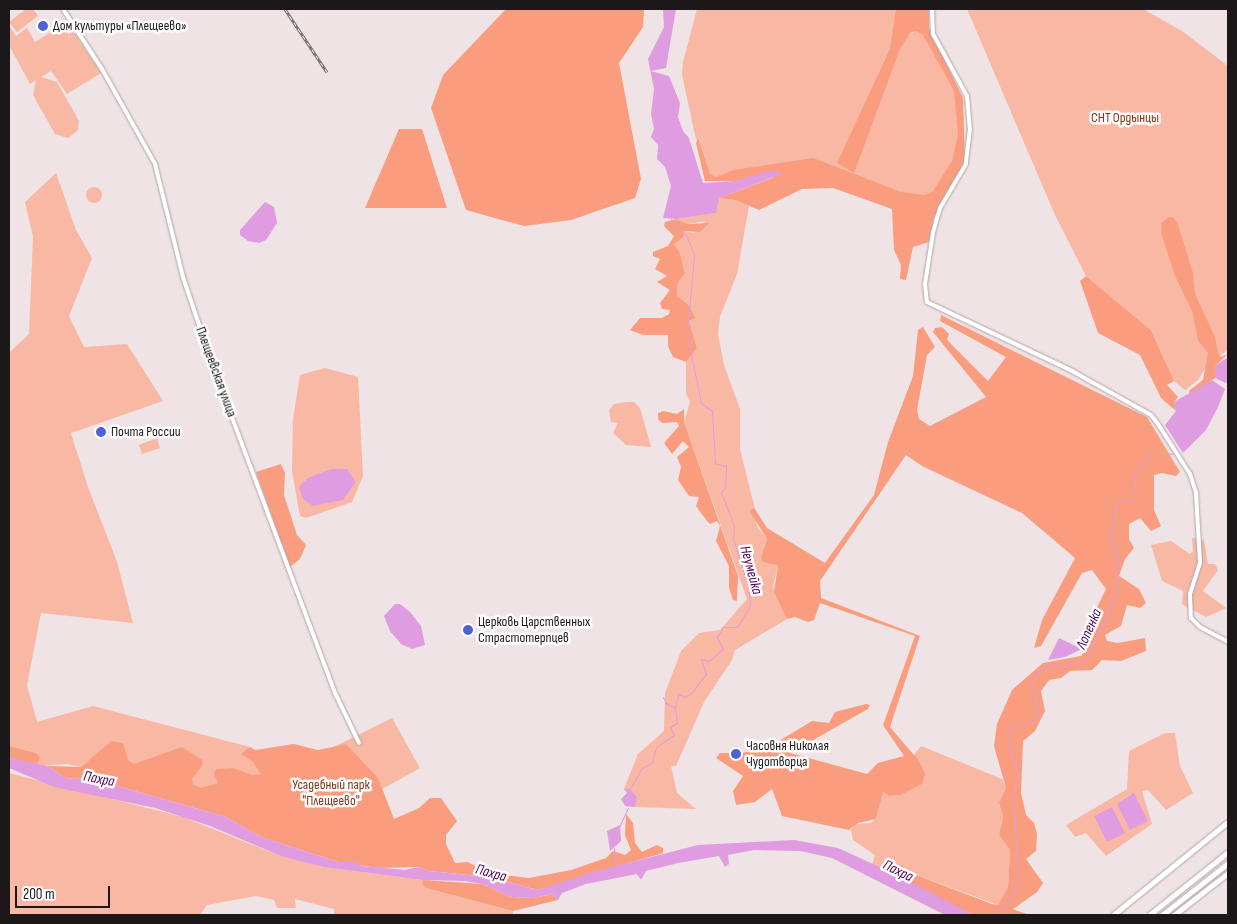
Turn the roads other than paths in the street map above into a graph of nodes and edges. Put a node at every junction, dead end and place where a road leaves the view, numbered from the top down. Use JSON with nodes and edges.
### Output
{"nodes":[{"id":1,"x":63,"y":9,"type":"edge"},
{"id":2,"x":932,"y":9,"type":"edge"},
{"id":3,"x":1228,"y":642,"type":"edge"},
{"id":4,"x":360,"y":743,"type":"dead end"},
{"id":5,"x":1228,"y":822,"type":"edge"},
{"id":6,"x":1228,"y":852,"type":"edge"},
{"id":7,"x":1228,"y":863,"type":"edge"},
{"id":8,"x":1228,"y":872,"type":"edge"},
{"id":9,"x":1113,"y":915,"type":"edge"},
{"id":10,"x":1149,"y":915,"type":"edge"},
{"id":11,"x":1162,"y":915,"type":"edge"},
{"id":12,"x":1174,"y":915,"type":"edge"}],
"edges":[{"from":1,"to":4,"type":"street","name":"Плещеевская улица"},
{"from":2,"to":3,"type":"street"},
{"from":5,"to":9,"type":"main road"},
{"from":6,"to":10,"type":"highway"},
{"from":7,"to":11,"type":"highway"},
{"from":8,"to":12,"type":"main road"}]}
